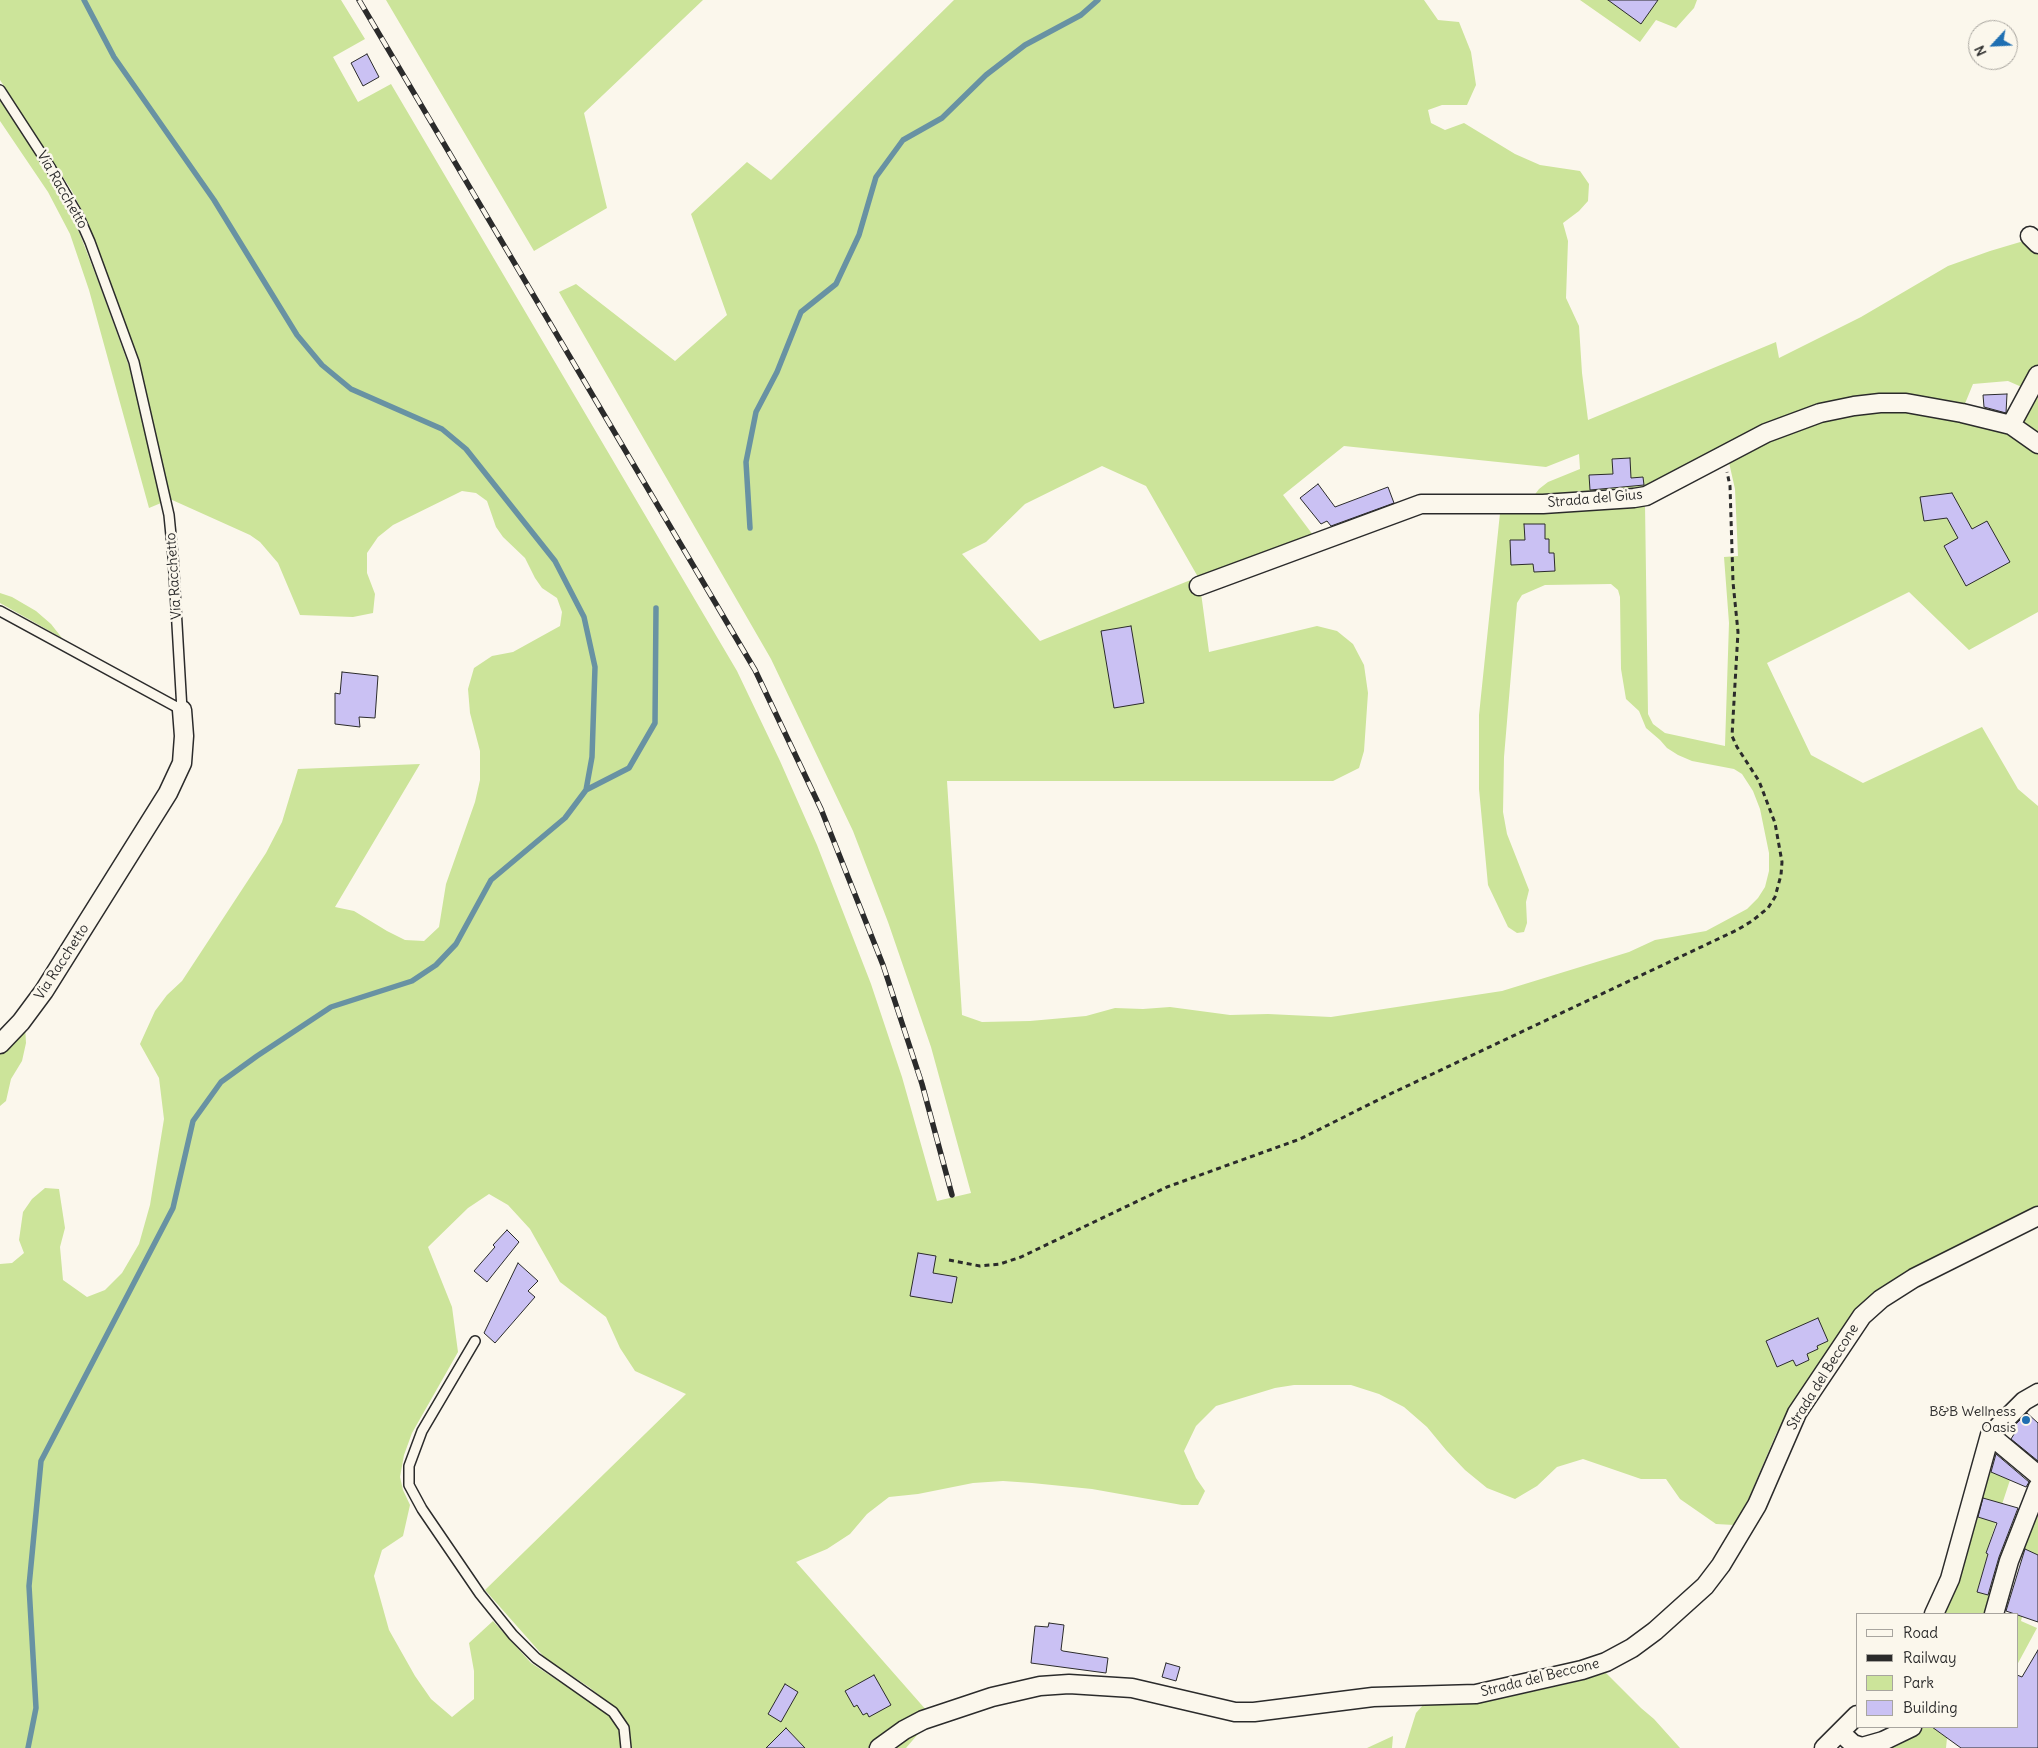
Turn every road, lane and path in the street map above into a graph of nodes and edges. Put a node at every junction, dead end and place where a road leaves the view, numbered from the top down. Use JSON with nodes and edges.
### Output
{"nodes":[{"id":1,"x":0,"y":90,"type":"edge"},
{"id":2,"x":2038,"y":376,"type":"edge"},
{"id":3,"x":2011,"y":425,"type":"junction"},
{"id":4,"x":2038,"y":444,"type":"edge"},
{"id":5,"x":1723,"y":455,"type":"junction"},
{"id":6,"x":1199,"y":586,"type":"dead end"},
{"id":7,"x":0,"y":611,"type":"edge"},
{"id":8,"x":182,"y":710,"type":"junction"},
{"id":9,"x":0,"y":1044,"type":"edge"},
{"id":10,"x":2038,"y":1216,"type":"edge"},
{"id":11,"x":949,"y":1260,"type":"dead end"},
{"id":12,"x":475,"y":1341,"type":"dead end"},
{"id":13,"x":2038,"y":1393,"type":"edge"},
{"id":14,"x":1990,"y":1435,"type":"junction"},
{"id":15,"x":2038,"y":1475,"type":"edge"},
{"id":16,"x":2038,"y":1487,"type":"edge"},
{"id":17,"x":1934,"y":1613,"type":"edge"},
{"id":18,"x":1994,"y":1613,"type":"edge"},
{"id":19,"x":1856,"y":1716,"type":"edge"},
{"id":20,"x":1910,"y":1728,"type":"edge"},
{"id":21,"x":1840,"y":1732,"type":"junction"},
{"id":22,"x":626,"y":1748,"type":"edge"},
{"id":23,"x":879,"y":1748,"type":"edge"},
{"id":24,"x":1824,"y":1748,"type":"edge"}],
"edges":[{"from":1,"to":8,"type":"lane","name":"Via Racchetto"},
{"from":2,"to":3,"type":"street"},
{"from":3,"to":4,"type":"street","name":"Strada del Gius"},
{"from":3,"to":5,"type":"street","name":"Strada del Gius"},
{"from":5,"to":6,"type":"street","name":"Strada del Gius"},
{"from":5,"to":11,"type":"path"},
{"from":7,"to":8,"type":"lane"},
{"from":8,"to":9,"type":"street","name":"Via Racchetto"},
{"from":10,"to":23,"type":"street","name":"Strada del Beccone"},
{"from":12,"to":22,"type":"lane"},
{"from":13,"to":14,"type":"street"},
{"from":14,"to":15,"type":"street"},
{"from":14,"to":17,"type":"street"},
{"from":16,"to":18,"type":"street"},
{"from":19,"to":21,"type":"street"},
{"from":20,"to":21,"type":"street"},
{"from":21,"to":24,"type":"street"}]}
